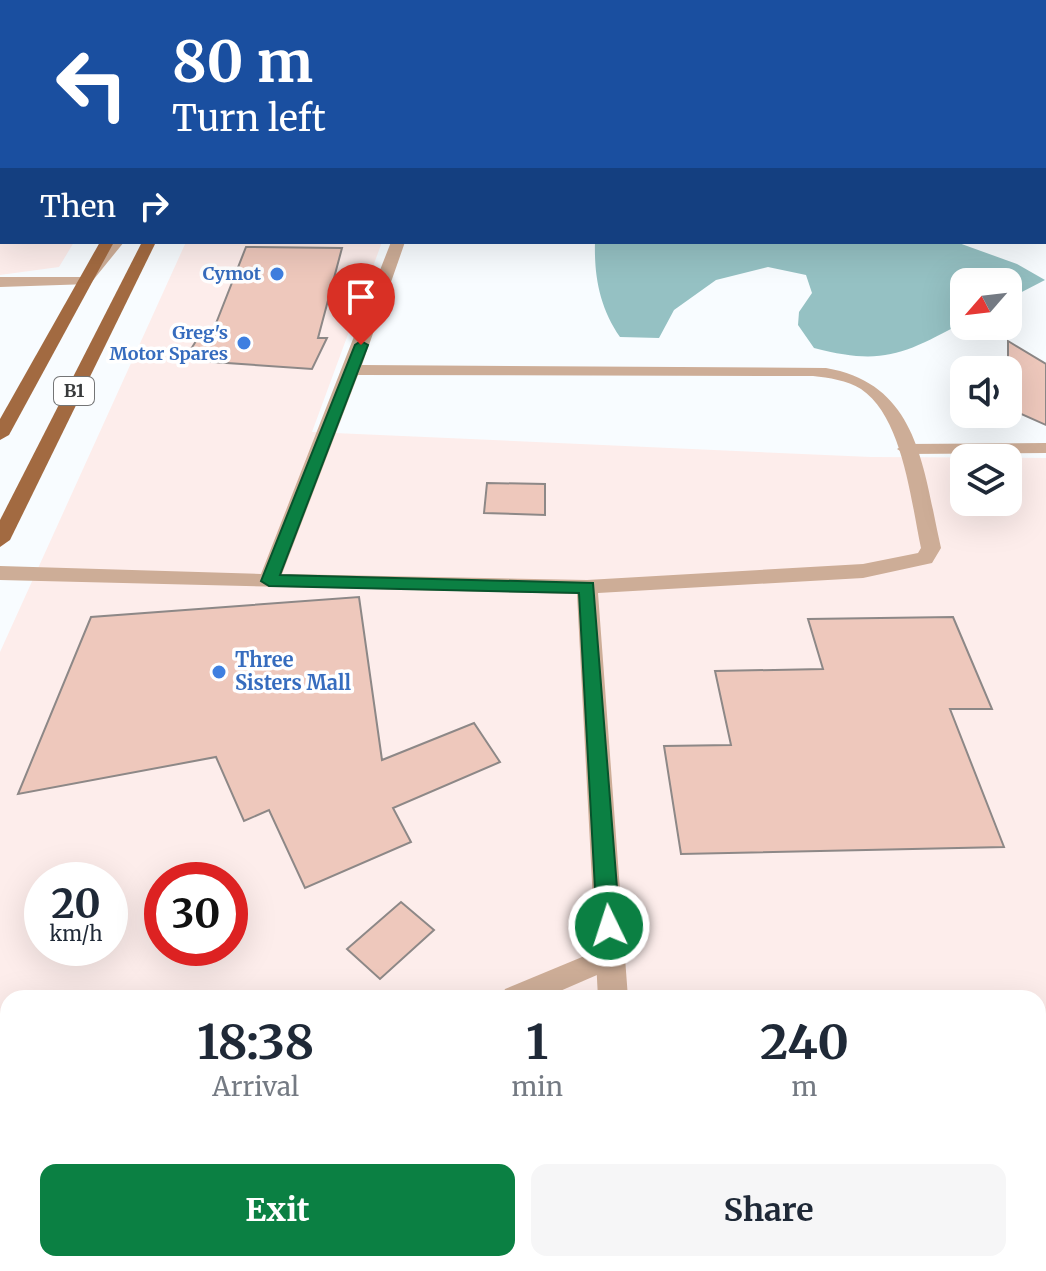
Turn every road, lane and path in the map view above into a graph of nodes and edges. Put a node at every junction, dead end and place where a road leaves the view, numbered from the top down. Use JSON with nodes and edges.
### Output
{"nodes":[{"id":1,"x":106,"y":244,"type":"edge"},
{"id":2,"x":115,"y":244,"type":"edge"},
{"id":3,"x":148,"y":244,"type":"edge"},
{"id":4,"x":397,"y":244,"type":"edge"},
{"id":5,"x":85,"y":281,"type":"junction"},
{"id":6,"x":0,"y":282,"type":"edge"},
{"id":7,"x":352,"y":370,"type":"junction"},
{"id":8,"x":0,"y":435,"type":"edge"},
{"id":9,"x":1046,"y":448,"type":"edge"},
{"id":10,"x":905,"y":449,"type":"junction"},
{"id":11,"x":0,"y":540,"type":"edge"},
{"id":12,"x":0,"y":573,"type":"edge"},
{"id":13,"x":269,"y":581,"type":"junction"},
{"id":14,"x":587,"y":587,"type":"junction"},
{"id":15,"x":611,"y":957,"type":"junction"},
{"id":16,"x":533,"y":990,"type":"edge"},
{"id":17,"x":613,"y":990,"type":"edge"}],
"edges":[{"from":1,"to":5,"type":"main road","number":"B1"},
{"from":2,"to":5,"type":"street"},
{"from":3,"to":11,"type":"main road","number":"B1"},
{"from":4,"to":7,"type":"street"},
{"from":5,"to":6,"type":"street"},
{"from":5,"to":8,"type":"main road","number":"B1"},
{"from":7,"to":10,"type":"street"},
{"from":7,"to":13,"type":"street"},
{"from":9,"to":10,"type":"lane"},
{"from":10,"to":14,"type":"street"},
{"from":12,"to":13,"type":"street"},
{"from":13,"to":14,"type":"street"},
{"from":14,"to":15,"type":"street"},
{"from":15,"to":16,"type":"lane"},
{"from":15,"to":17,"type":"street"}]}
